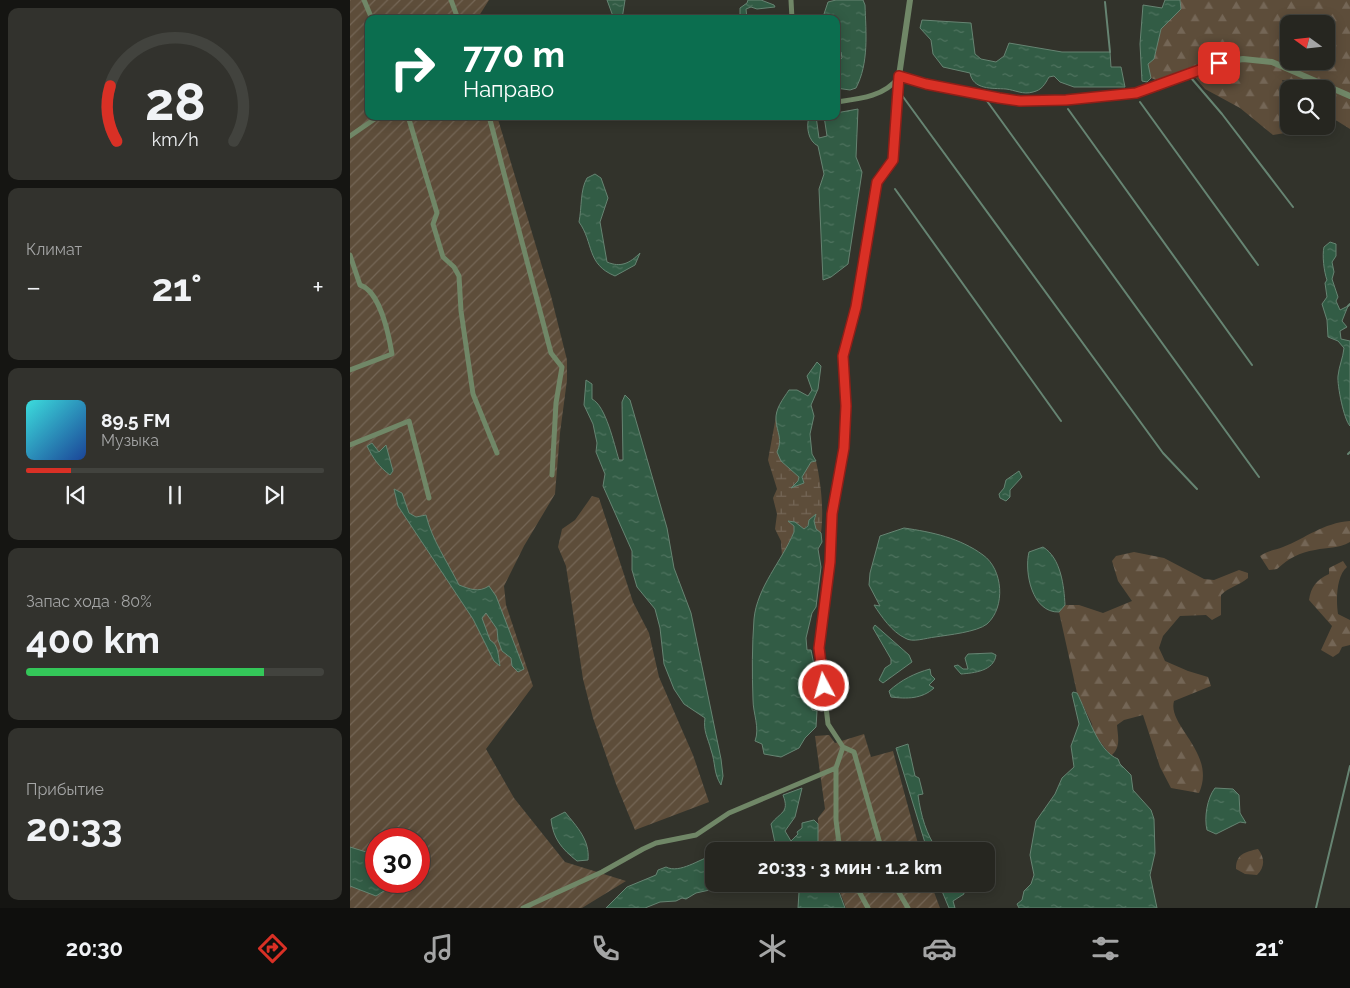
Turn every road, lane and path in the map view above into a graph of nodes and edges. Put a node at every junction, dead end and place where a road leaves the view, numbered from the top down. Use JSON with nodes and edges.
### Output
{"nodes":[{"id":1,"x":364,"y":0,"type":"edge"},
{"id":2,"x":451,"y":0,"type":"edge"},
{"id":3,"x":791,"y":0,"type":"edge"},
{"id":4,"x":910,"y":0,"type":"edge"},
{"id":5,"x":370,"y":15,"type":"edge"},
{"id":6,"x":457,"y":15,"type":"edge"},
{"id":7,"x":792,"y":15,"type":"edge"},
{"id":8,"x":899,"y":76,"type":"junction"},
{"id":9,"x":1350,"y":96,"type":"edge"},
{"id":10,"x":840,"y":101,"type":"edge"},
{"id":11,"x":373,"y":120,"type":"edge"},
{"id":12,"x":409,"y":120,"type":"edge"},
{"id":13,"x":490,"y":120,"type":"edge"},
{"id":14,"x":350,"y":136,"type":"edge"},
{"id":15,"x":350,"y":255,"type":"edge"},
{"id":16,"x":350,"y":370,"type":"edge"},
{"id":17,"x":350,"y":445,"type":"edge"},
{"id":18,"x":497,"y":453,"type":"dead end"},
{"id":19,"x":552,"y":474,"type":"dead end"},
{"id":20,"x":429,"y":498,"type":"dead end"},
{"id":21,"x":843,"y":747,"type":"junction"},
{"id":22,"x":836,"y":768,"type":"junction"},
{"id":23,"x":839,"y":842,"type":"edge"},
{"id":24,"x":879,"y":842,"type":"edge"},
{"id":25,"x":859,"y":892,"type":"edge"},
{"id":26,"x":899,"y":892,"type":"edge"},
{"id":27,"x":523,"y":908,"type":"edge"},
{"id":28,"x":868,"y":908,"type":"edge"},
{"id":29,"x":908,"y":908,"type":"edge"}],
"edges":[{"from":1,"to":5,"type":"street"},
{"from":2,"to":6,"type":"street"},
{"from":3,"to":7,"type":"street"},
{"from":4,"to":8,"type":"street"},
{"from":8,"to":9,"type":"street"},
{"from":8,"to":10,"type":"street"},
{"from":8,"to":21,"type":"street"},
{"from":11,"to":14,"type":"street"},
{"from":12,"to":18,"type":"street"},
{"from":13,"to":19,"type":"street"},
{"from":15,"to":16,"type":"street"},
{"from":17,"to":20,"type":"street"},
{"from":21,"to":22,"type":"street"},
{"from":21,"to":24,"type":"street"},
{"from":22,"to":23,"type":"street"},
{"from":22,"to":27,"type":"street"},
{"from":25,"to":28,"type":"street"},
{"from":26,"to":29,"type":"street"}]}
